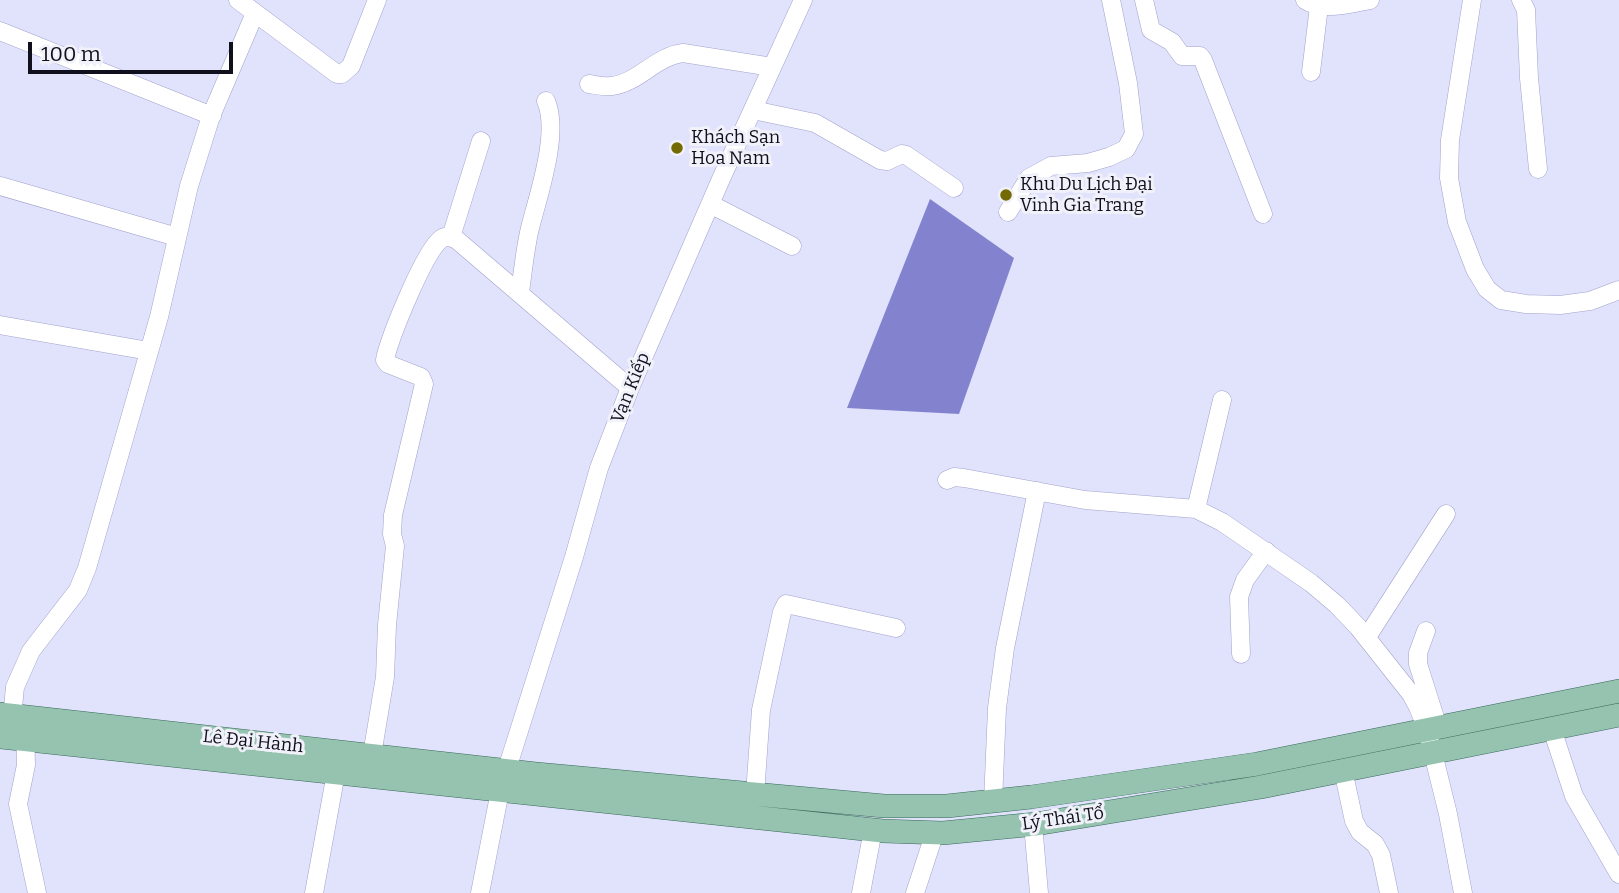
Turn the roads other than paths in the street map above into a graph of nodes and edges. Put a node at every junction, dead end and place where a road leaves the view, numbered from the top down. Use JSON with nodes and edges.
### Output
{"nodes":[{"id":1,"x":377,"y":0,"type":"edge"},
{"id":2,"x":803,"y":0,"type":"edge"},
{"id":3,"x":1111,"y":0,"type":"edge"},
{"id":4,"x":1144,"y":0,"type":"edge"},
{"id":5,"x":1370,"y":0,"type":"edge"},
{"id":6,"x":1472,"y":0,"type":"edge"},
{"id":7,"x":1521,"y":0,"type":"edge"},
{"id":8,"x":1312,"y":3,"type":"edge"},
{"id":9,"x":249,"y":6,"type":"edge"},
{"id":10,"x":0,"y":31,"type":"edge"},
{"id":11,"x":772,"y":67,"type":"junction"},
{"id":12,"x":1311,"y":72,"type":"dead end"},
{"id":13,"x":589,"y":84,"type":"dead end"},
{"id":14,"x":547,"y":102,"type":"dead end"},
{"id":15,"x":753,"y":110,"type":"junction"},
{"id":16,"x":212,"y":116,"type":"junction"},
{"id":17,"x":481,"y":141,"type":"dead end"},
{"id":18,"x":1538,"y":169,"type":"dead end"},
{"id":19,"x":0,"y":186,"type":"edge"},
{"id":20,"x":954,"y":188,"type":"dead end"},
{"id":21,"x":710,"y":204,"type":"junction"},
{"id":22,"x":1008,"y":212,"type":"dead end"},
{"id":23,"x":1263,"y":214,"type":"dead end"},
{"id":24,"x":177,"y":237,"type":"junction"},
{"id":25,"x":451,"y":237,"type":"junction"},
{"id":26,"x":792,"y":246,"type":"dead end"},
{"id":27,"x":1619,"y":290,"type":"edge"},
{"id":28,"x":520,"y":292,"type":"junction"},
{"id":29,"x":0,"y":325,"type":"edge"},
{"id":30,"x":149,"y":351,"type":"junction"},
{"id":31,"x":630,"y":388,"type":"junction"},
{"id":32,"x":1222,"y":400,"type":"dead end"},
{"id":33,"x":947,"y":480,"type":"dead end"},
{"id":34,"x":1037,"y":491,"type":"junction"},
{"id":35,"x":1196,"y":509,"type":"junction"},
{"id":36,"x":1446,"y":514,"type":"dead end"},
{"id":37,"x":1266,"y":551,"type":"junction"},
{"id":38,"x":896,"y":628,"type":"dead end"},
{"id":39,"x":1426,"y":631,"type":"dead end"},
{"id":40,"x":1367,"y":637,"type":"junction"},
{"id":41,"x":1241,"y":654,"type":"dead end"},
{"id":42,"x":1619,"y":691,"type":"edge"},
{"id":43,"x":1619,"y":715,"type":"edge"},
{"id":44,"x":12,"y":727,"type":"edge"},
{"id":45,"x":1433,"y":728,"type":"junction"},
{"id":46,"x":1552,"y":729,"type":"junction"},
{"id":47,"x":1431,"y":752,"type":"junction"},
{"id":48,"x":372,"y":755,"type":"junction"},
{"id":49,"x":1343,"y":770,"type":"junction"},
{"id":50,"x":336,"y":773,"type":"junction"},
{"id":51,"x":503,"y":780,"type":"junction"},
{"id":52,"x":755,"y":794,"type":"junction"},
{"id":53,"x":993,"y":802,"type":"junction"},
{"id":54,"x":1033,"y":824,"type":"junction"},
{"id":55,"x":873,"y":830,"type":"junction"},
{"id":56,"x":935,"y":832,"type":"junction"},
{"id":57,"x":1619,"y":874,"type":"edge"},
{"id":58,"x":37,"y":893,"type":"edge"},
{"id":59,"x":314,"y":893,"type":"edge"},
{"id":60,"x":480,"y":893,"type":"edge"},
{"id":61,"x":861,"y":893,"type":"edge"},
{"id":62,"x":915,"y":893,"type":"edge"},
{"id":63,"x":1039,"y":893,"type":"edge"},
{"id":64,"x":1390,"y":893,"type":"edge"},
{"id":65,"x":1462,"y":893,"type":"edge"}],
"edges":[{"from":1,"to":9,"type":"street"},
{"from":2,"to":11,"type":"street","name":"Vạn Kiếp"},
{"from":3,"to":22,"type":"street"},
{"from":4,"to":23,"type":"street"},
{"from":5,"to":8,"type":"street"},
{"from":6,"to":27,"type":"street"},
{"from":7,"to":18,"type":"street"},
{"from":8,"to":12,"type":"street"},
{"from":9,"to":16,"type":"street"},
{"from":10,"to":16,"type":"street"},
{"from":11,"to":13,"type":"street"},
{"from":11,"to":15,"type":"street","name":"Vạn Kiếp"},
{"from":14,"to":28,"type":"street"},
{"from":15,"to":20,"type":"street"},
{"from":15,"to":21,"type":"street","name":"Vạn Kiếp"},
{"from":16,"to":24,"type":"street"},
{"from":17,"to":25,"type":"street"},
{"from":19,"to":24,"type":"street"},
{"from":21,"to":26,"type":"street"},
{"from":21,"to":31,"type":"street","name":"Vạn Kiếp"},
{"from":24,"to":30,"type":"street"},
{"from":25,"to":28,"type":"street"},
{"from":25,"to":48,"type":"street"},
{"from":28,"to":31,"type":"street"},
{"from":29,"to":30,"type":"street"},
{"from":30,"to":44,"type":"street"},
{"from":31,"to":51,"type":"street","name":"Vạn Kiếp"},
{"from":32,"to":35,"type":"street"},
{"from":33,"to":34,"type":"street"},
{"from":34,"to":35,"type":"street"},
{"from":34,"to":53,"type":"street"},
{"from":35,"to":37,"type":"street"},
{"from":36,"to":40,"type":"street"},
{"from":37,"to":40,"type":"street"},
{"from":37,"to":41,"type":"street"},
{"from":38,"to":52,"type":"street"},
{"from":39,"to":45,"type":"street"},
{"from":40,"to":45,"type":"street"},
{"from":42,"to":45,"type":"main road","name":"Lý Thái Tổ"},
{"from":43,"to":46,"type":"main road","name":"Lý Thái Tổ"},
{"from":44,"to":48,"type":"main road","name":"Lê Đại Hành"},
{"from":44,"to":50,"type":"main road","name":"Lê Đại Hành"},
{"from":44,"to":58,"type":"street"},
{"from":45,"to":47,"type":"street"},
{"from":45,"to":53,"type":"main road","name":"Lý Thái Tổ"},
{"from":46,"to":47,"type":"main road","name":"Lý Thái Tổ"},
{"from":46,"to":57,"type":"street"},
{"from":47,"to":49,"type":"main road","name":"Lý Thái Tổ"},
{"from":47,"to":65,"type":"street"},
{"from":48,"to":51,"type":"main road","name":"Lê Đại Hành"},
{"from":49,"to":54,"type":"main road","name":"Lý Thái Tổ"},
{"from":49,"to":64,"type":"street"},
{"from":50,"to":51,"type":"main road","name":"Lê Đại Hành"},
{"from":50,"to":59,"type":"street"},
{"from":51,"to":52,"type":"main road","name":"Lý Thái Tổ"},
{"from":51,"to":55,"type":"main road","name":"Lý Thái Tổ"},
{"from":51,"to":60,"type":"street","name":"Vạn Kiếp"},
{"from":52,"to":53,"type":"main road","name":"Lý Thái Tổ"},
{"from":54,"to":56,"type":"main road","name":"Lý Thái Tổ"},
{"from":54,"to":63,"type":"street"},
{"from":55,"to":56,"type":"main road","name":"Lý Thái Tổ"},
{"from":55,"to":61,"type":"street"},
{"from":56,"to":62,"type":"street"}]}
